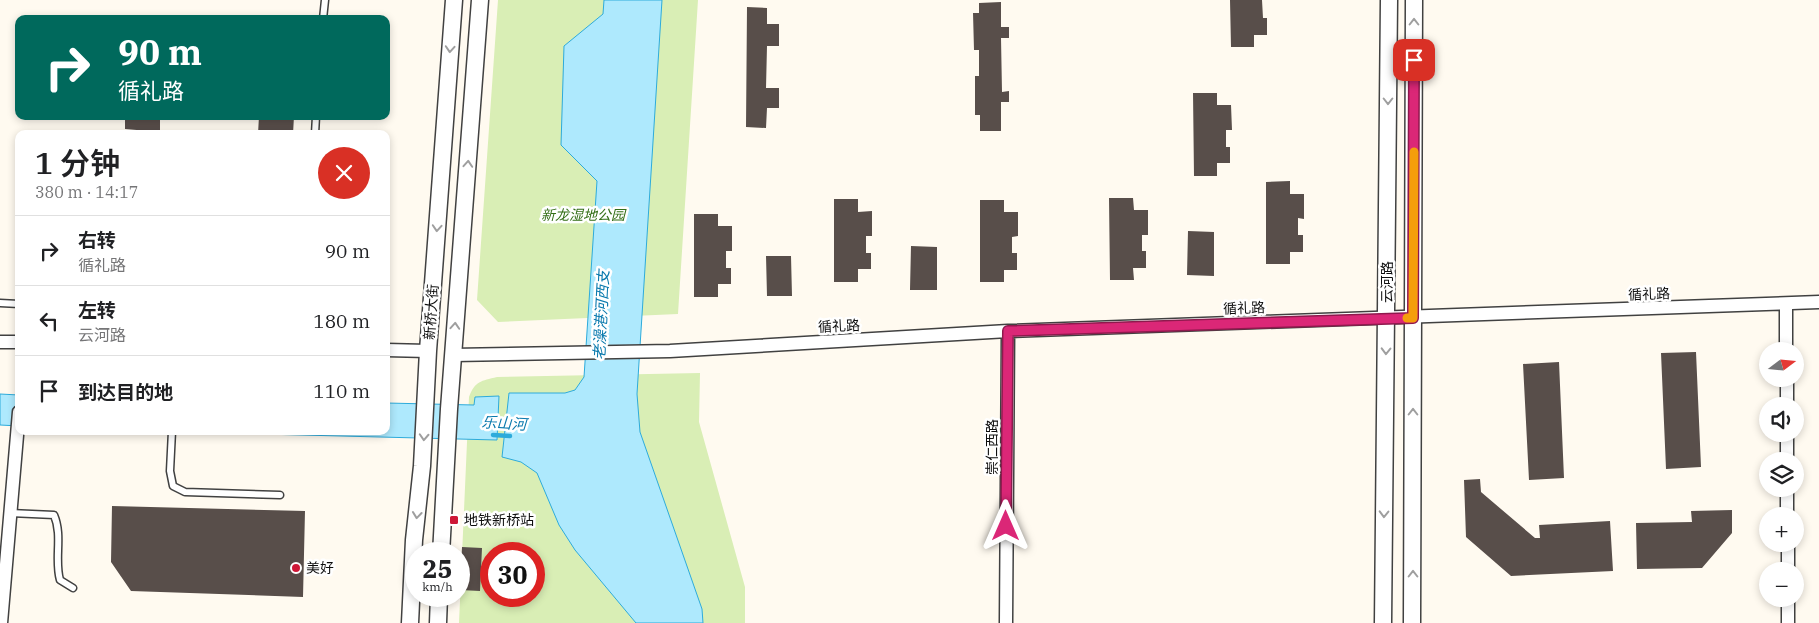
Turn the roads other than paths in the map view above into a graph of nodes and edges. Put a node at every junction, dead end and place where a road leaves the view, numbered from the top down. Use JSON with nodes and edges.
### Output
{"nodes":[{"id":1,"x":324,"y":0,"type":"edge"},
{"id":2,"x":454,"y":0,"type":"edge"},
{"id":3,"x":480,"y":0,"type":"edge"},
{"id":4,"x":1389,"y":0,"type":"edge"},
{"id":5,"x":1414,"y":0,"type":"edge"},
{"id":6,"x":323,"y":15,"type":"edge"},
{"id":7,"x":1819,"y":302,"type":"edge"},
{"id":8,"x":0,"y":303,"type":"edge"},
{"id":9,"x":15,"y":304,"type":"edge"},
{"id":10,"x":1786,"y":304,"type":"junction"},
{"id":11,"x":1387,"y":318,"type":"junction"},
{"id":12,"x":1413,"y":318,"type":"junction"},
{"id":13,"x":1008,"y":331,"type":"junction"},
{"id":14,"x":0,"y":342,"type":"edge"},
{"id":15,"x":15,"y":342,"type":"edge"},
{"id":16,"x":1786,"y":342,"type":"edge"},
{"id":17,"x":390,"y":350,"type":"edge"},
{"id":18,"x":428,"y":351,"type":"junction"},
{"id":19,"x":453,"y":355,"type":"junction"},
{"id":20,"x":17,"y":435,"type":"edge"},
{"id":21,"x":172,"y":435,"type":"edge"},
{"id":22,"x":280,"y":495,"type":"dead end"},
{"id":23,"x":10,"y":512,"type":"junction"},
{"id":24,"x":442,"y":542,"type":"edge"},
{"id":25,"x":73,"y":588,"type":"dead end"},
{"id":26,"x":439,"y":607,"type":"edge"},
{"id":27,"x":1788,"y":607,"type":"edge"},
{"id":28,"x":1,"y":623,"type":"edge"},
{"id":29,"x":410,"y":623,"type":"edge"},
{"id":30,"x":438,"y":623,"type":"edge"},
{"id":31,"x":1006,"y":623,"type":"edge"},
{"id":32,"x":1383,"y":623,"type":"edge"},
{"id":33,"x":1412,"y":623,"type":"edge"},
{"id":34,"x":1788,"y":623,"type":"edge"}],
"edges":[{"from":1,"to":6,"type":"lane"},
{"from":2,"to":18,"type":"street","name":"新桥大街","one_way":true},
{"from":19,"to":3,"type":"street","name":"新桥大街","one_way":true},
{"from":4,"to":11,"type":"street","name":"云河路","one_way":true},
{"from":12,"to":5,"type":"street","name":"云河路","one_way":true},
{"from":7,"to":10,"type":"street","name":"循礼路"},
{"from":8,"to":9,"type":"lane"},
{"from":10,"to":12,"type":"street","name":"循礼路"},
{"from":10,"to":16,"type":"street"},
{"from":11,"to":12,"type":"street","name":"循礼路"},
{"from":11,"to":13,"type":"street","name":"循礼路"},
{"from":11,"to":32,"type":"street","name":"云河路","one_way":true},
{"from":33,"to":12,"type":"street","name":"云河路","one_way":true},
{"from":13,"to":19,"type":"street","name":"循礼路"},
{"from":13,"to":31,"type":"street","name":"崇仁西路"},
{"from":14,"to":15,"type":"street"},
{"from":17,"to":18,"type":"street"},
{"from":18,"to":29,"type":"street","name":"新桥大街","one_way":true},
{"from":19,"to":24,"type":"street","name":"新桥大街"},
{"from":20,"to":23,"type":"street"},
{"from":21,"to":22,"type":"lane"},
{"from":23,"to":25,"type":"lane"},
{"from":23,"to":28,"type":"street"},
{"from":26,"to":30,"type":"street"},
{"from":27,"to":34,"type":"street"}]}
